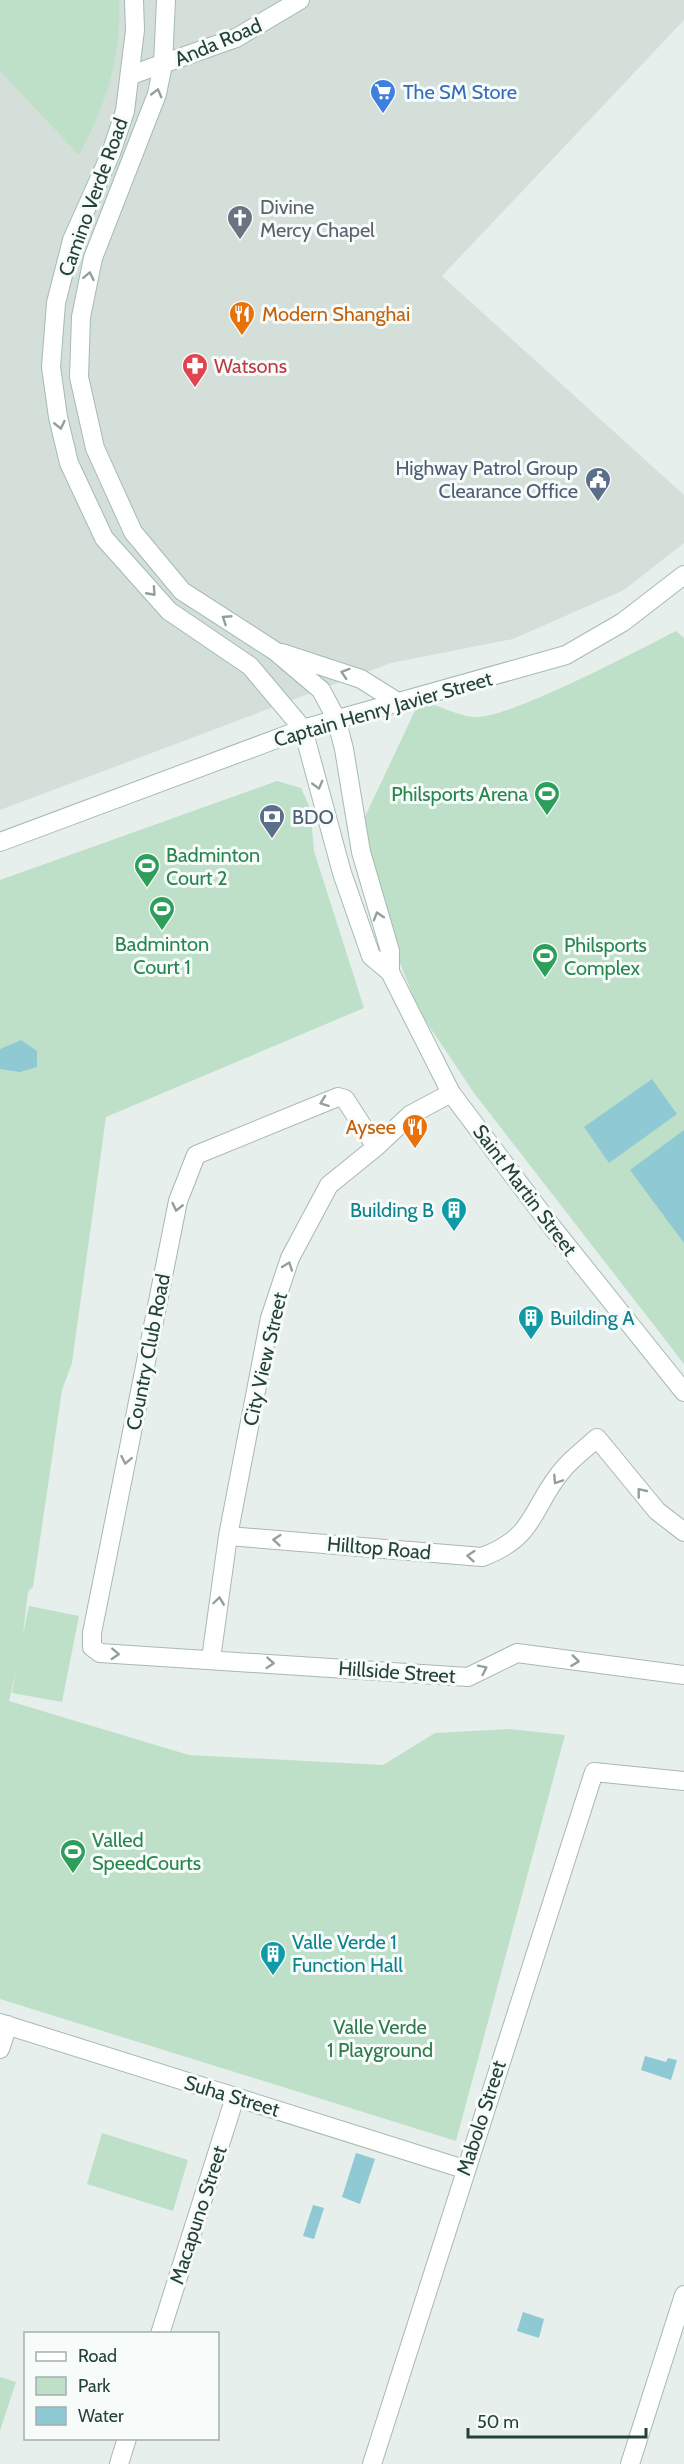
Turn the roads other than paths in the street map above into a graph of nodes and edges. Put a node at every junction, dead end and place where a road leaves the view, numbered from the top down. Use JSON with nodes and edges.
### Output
{"nodes":[{"id":1,"x":134,"y":0,"type":"edge"},
{"id":2,"x":166,"y":0,"type":"edge"},
{"id":3,"x":300,"y":0,"type":"edge"},
{"id":4,"x":164,"y":64,"type":"junction"},
{"id":5,"x":131,"y":75,"type":"junction"},
{"id":6,"x":684,"y":575,"type":"edge"},
{"id":7,"x":275,"y":651,"type":"junction"},
{"id":8,"x":396,"y":701,"type":"junction"},
{"id":9,"x":336,"y":718,"type":"junction"},
{"id":10,"x":303,"y":729,"type":"junction"},
{"id":11,"x":0,"y":842,"type":"edge"},
{"id":12,"x":390,"y":972,"type":"junction"},
{"id":13,"x":451,"y":1093,"type":"junction"},
{"id":14,"x":376,"y":1147,"type":"junction"},
{"id":15,"x":684,"y":1392,"type":"edge"},
{"id":16,"x":684,"y":1532,"type":"edge"},
{"id":17,"x":228,"y":1536,"type":"junction"},
{"id":18,"x":211,"y":1659,"type":"junction"},
{"id":19,"x":684,"y":1675,"type":"edge"},
{"id":20,"x":684,"y":1781,"type":"edge"},
{"id":21,"x":4,"y":2024,"type":"edge"},
{"id":22,"x":0,"y":2049,"type":"edge"},
{"id":23,"x":235,"y":2097,"type":"junction"},
{"id":24,"x":464,"y":2169,"type":"junction"},
{"id":25,"x":684,"y":2295,"type":"edge"},
{"id":26,"x":161,"y":2332,"type":"edge"},
{"id":27,"x":127,"y":2440,"type":"edge"},
{"id":28,"x":119,"y":2464,"type":"edge"},
{"id":29,"x":372,"y":2464,"type":"edge"},
{"id":30,"x":630,"y":2464,"type":"edge"}],
"edges":[{"from":1,"to":5,"type":"street","name":"Camino Verde Road"},
{"from":2,"to":4,"type":"street","name":"Camino Verde Road"},
{"from":3,"to":4,"type":"street","name":"Anda Road"},
{"from":4,"to":5,"type":"street","name":"Anda Road"},
{"from":7,"to":4,"type":"street","name":"Camino Verde Road","one_way":true},
{"from":5,"to":10,"type":"street","name":"Camino Verde Road","one_way":true},
{"from":6,"to":8,"type":"street","name":"Captain Henry Javier Street"},
{"from":8,"to":7,"type":"street","one_way":true},
{"from":7,"to":9,"type":"street","name":"Camino Verde Road"},
{"from":8,"to":9,"type":"street","name":"Captain Henry Javier Street"},
{"from":9,"to":10,"type":"street","name":"Captain Henry Javier Street"},
{"from":12,"to":9,"type":"street","name":"Saint Martin Street","one_way":true},
{"from":10,"to":11,"type":"street","name":"Captain Henry Javier Street"},
{"from":10,"to":12,"type":"street","name":"Saint Martin Street","one_way":true},
{"from":12,"to":13,"type":"street","name":"Saint Martin Street"},
{"from":13,"to":14,"type":"street","name":"City View Street"},
{"from":13,"to":15,"type":"street","name":"Saint Martin Street"},
{"from":17,"to":14,"type":"street","name":"City View Street","one_way":true},
{"from":14,"to":18,"type":"street","name":"Country Club Road","one_way":true},
{"from":16,"to":17,"type":"street","name":"Hilltop Road","one_way":true},
{"from":18,"to":17,"type":"street","name":"City View Street","one_way":true},
{"from":18,"to":19,"type":"street","name":"Hillside Street","one_way":true},
{"from":20,"to":24,"type":"street","name":"Mabolo Street"},
{"from":21,"to":22,"type":"street"},
{"from":21,"to":23,"type":"street","name":"Suha Street"},
{"from":23,"to":24,"type":"street","name":"Suha Street"},
{"from":23,"to":26,"type":"street","name":"Macapuno Street"},
{"from":24,"to":29,"type":"street","name":"Mabolo Street"},
{"from":25,"to":30,"type":"street"},
{"from":27,"to":28,"type":"street"}]}
